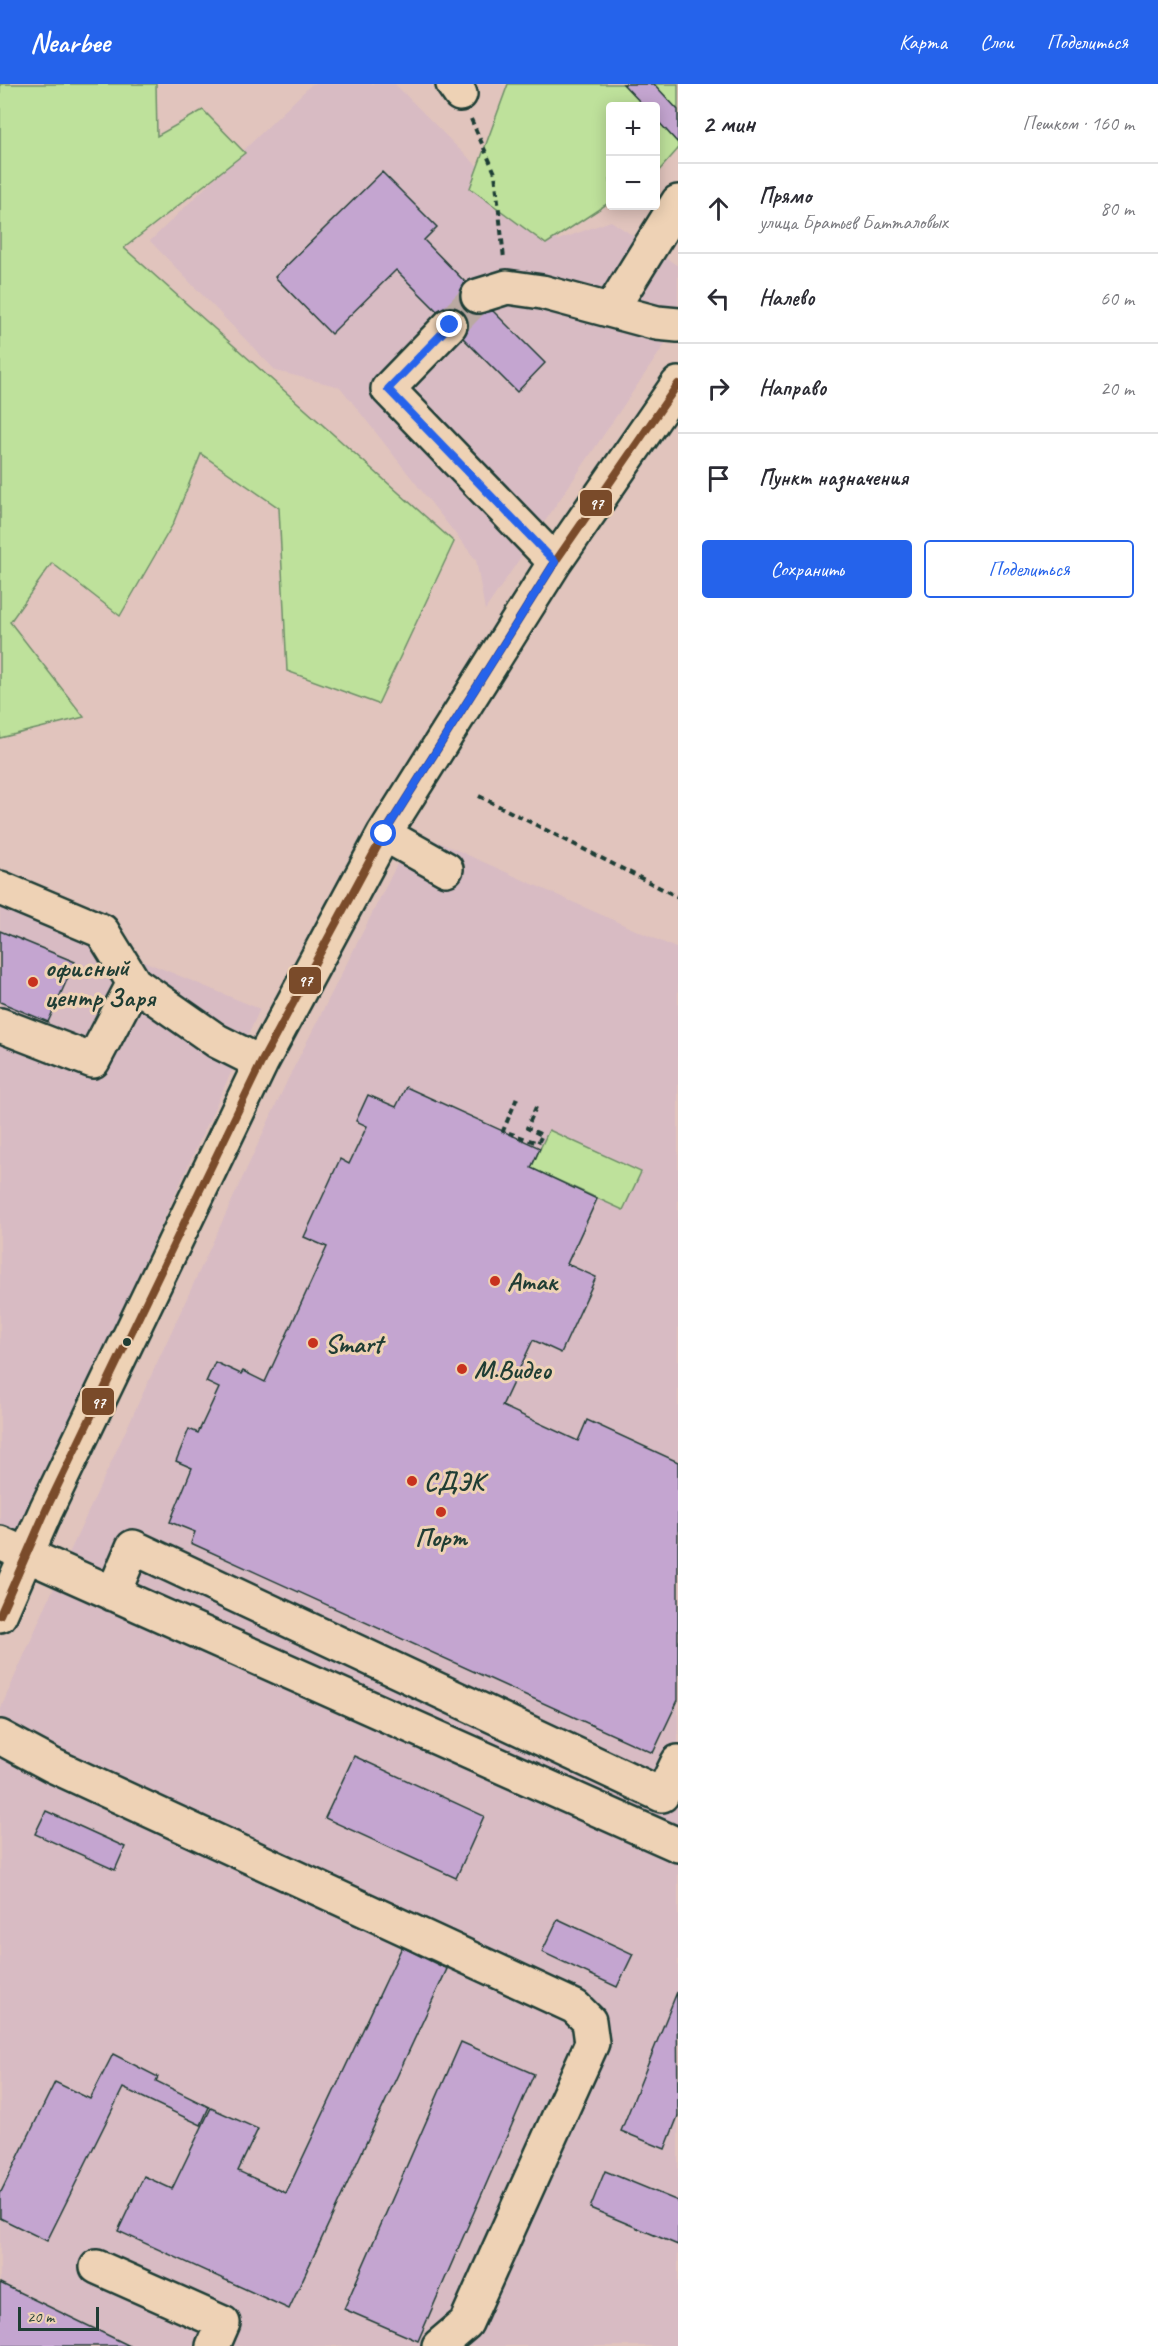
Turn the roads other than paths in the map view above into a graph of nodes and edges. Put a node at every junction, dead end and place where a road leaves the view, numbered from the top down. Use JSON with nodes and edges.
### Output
{"nodes":[{"id":1,"x":678,"y":202,"type":"edge"},
{"id":2,"x":492,"y":291,"type":"road end"},
{"id":3,"x":611,"y":310,"type":"junction"},
{"id":4,"x":450,"y":325,"type":"tunnel mouth"},
{"id":5,"x":678,"y":325,"type":"edge"},
{"id":6,"x":678,"y":384,"type":"edge"},
{"id":7,"x":555,"y":562,"type":"junction"},
{"id":8,"x":384,"y":834,"type":"junction"},
{"id":9,"x":446,"y":869,"type":"dead end"},
{"id":10,"x":0,"y":888,"type":"edge"},
{"id":11,"x":134,"y":983,"type":"junction"},
{"id":12,"x":0,"y":1025,"type":"edge"},
{"id":13,"x":261,"y":1063,"type":"junction"},
{"id":14,"x":13,"y":1549,"type":"edge"},
{"id":15,"x":113,"y":1594,"type":"junction"},
{"id":16,"x":0,"y":1615,"type":"edge"},
{"id":17,"x":0,"y":1737,"type":"edge"},
{"id":18,"x":678,"y":1762,"type":"edge"},
{"id":19,"x":678,"y":1845,"type":"edge"},
{"id":20,"x":97,"y":2267,"type":"dead end"},
{"id":21,"x":213,"y":2346,"type":"edge"},
{"id":22,"x":439,"y":2346,"type":"edge"}],
"edges":[{"from":1,"to":3,"type":"street"},
{"from":2,"to":3,"type":"street"},
{"from":3,"to":5,"type":"street"},
{"from":4,"to":7,"type":"street"},
{"from":6,"to":7,"type":"street"},
{"from":7,"to":8,"type":"street"},
{"from":8,"to":9,"type":"street"},
{"from":8,"to":13,"type":"street"},
{"from":10,"to":11,"type":"street"},
{"from":11,"to":12,"type":"street"},
{"from":11,"to":13,"type":"street"},
{"from":13,"to":14,"type":"street"},
{"from":14,"to":15,"type":"street"},
{"from":14,"to":16,"type":"street"},
{"from":15,"to":18,"type":"street"},
{"from":15,"to":19,"type":"street"},
{"from":17,"to":22,"type":"street"},
{"from":20,"to":21,"type":"street"}]}
